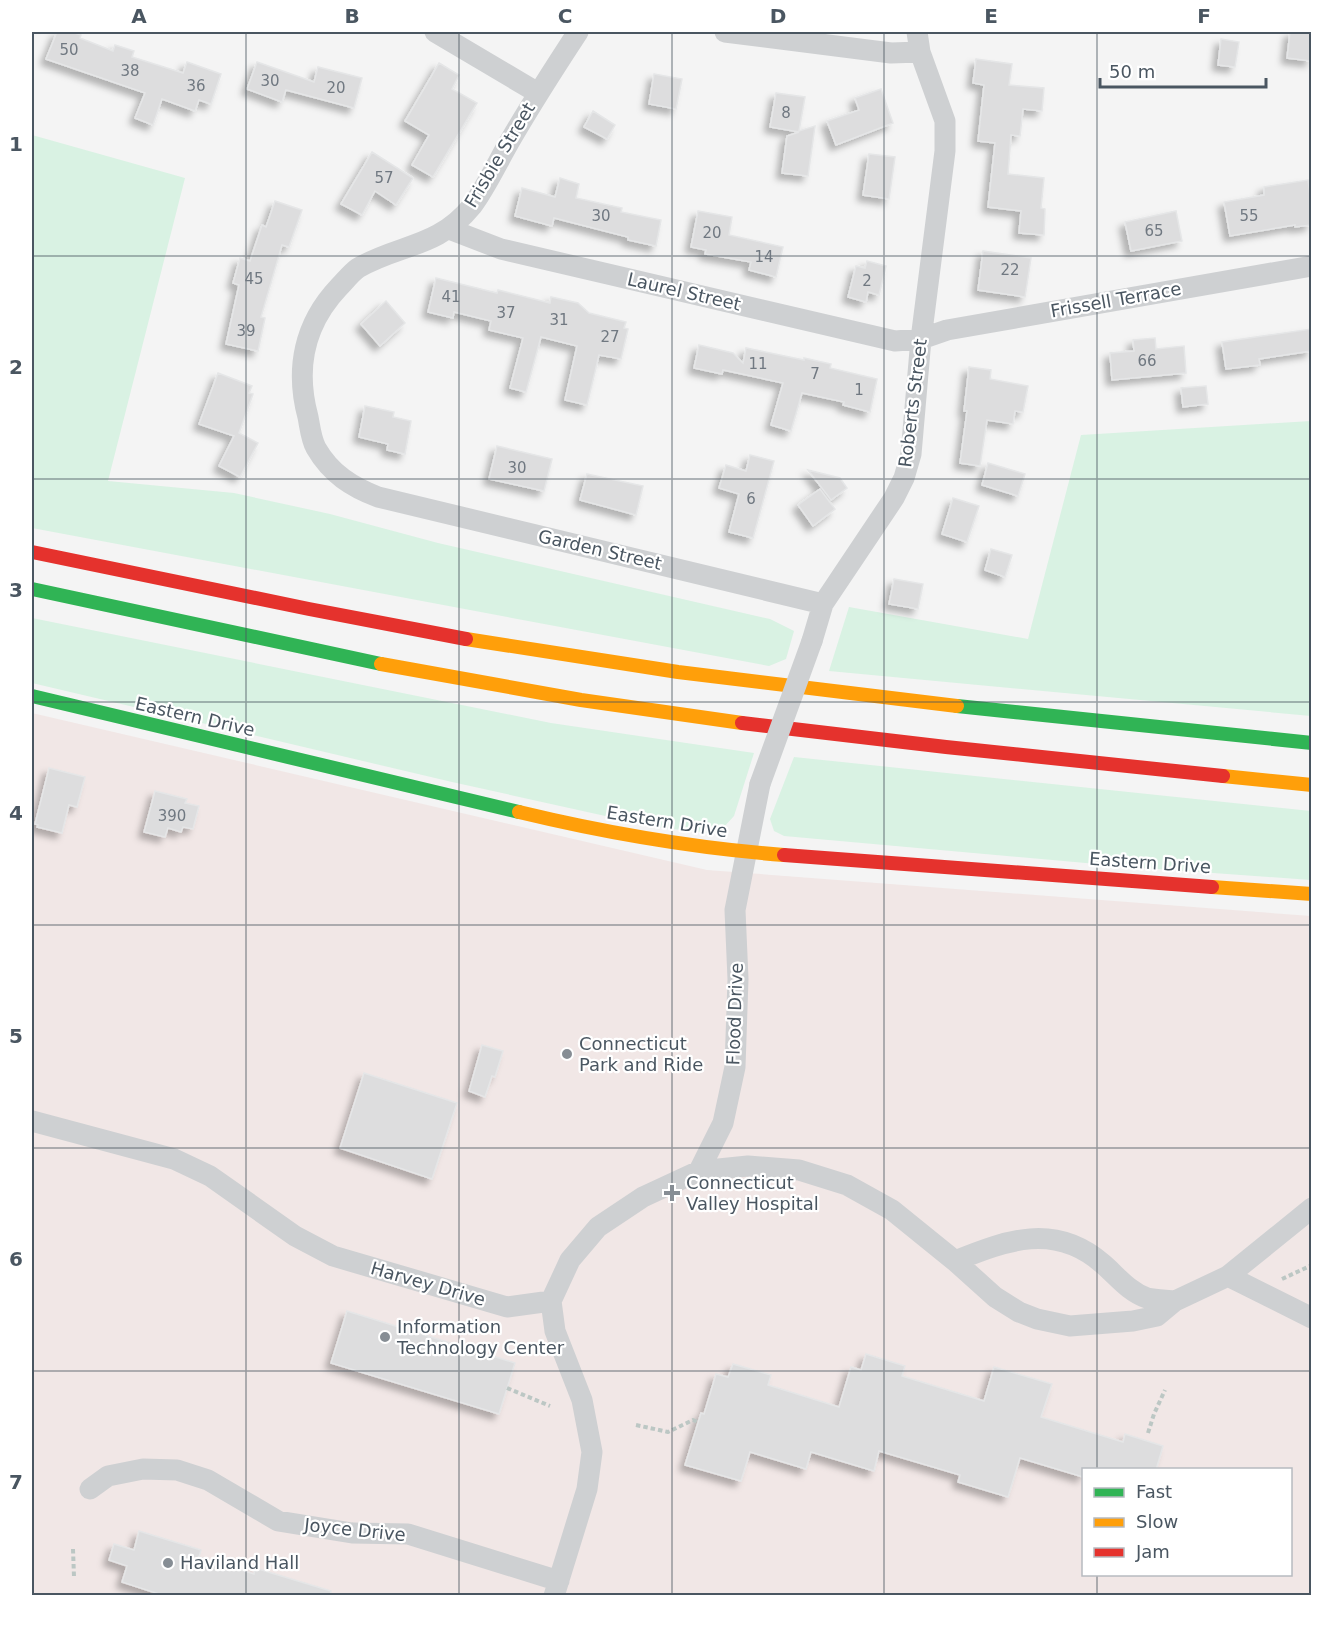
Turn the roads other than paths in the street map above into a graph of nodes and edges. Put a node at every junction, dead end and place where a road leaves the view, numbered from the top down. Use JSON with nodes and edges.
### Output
{"nodes":[{"id":1,"x":435,"y":32,"type":"edge"},
{"id":2,"x":578,"y":32,"type":"edge"},
{"id":3,"x":725,"y":32,"type":"edge"},
{"id":4,"x":918,"y":42,"type":"edge"},
{"id":5,"x":538,"y":93,"type":"junction"},
{"id":6,"x":449,"y":229,"type":"junction"},
{"id":7,"x":1311,"y":266,"type":"edge"},
{"id":8,"x":921,"y":339,"type":"junction"},
{"id":9,"x":378,"y":497,"type":"joint"},
{"id":10,"x":32,"y":552,"type":"edge"},
{"id":11,"x":32,"y":589,"type":"edge"},
{"id":12,"x":823,"y":604,"type":"junction"},
{"id":13,"x":32,"y":696,"type":"edge"},
{"id":14,"x":1311,"y":743,"type":"edge"},
{"id":15,"x":1311,"y":785,"type":"edge"},
{"id":16,"x":746,"y":852,"type":"junction"},
{"id":17,"x":1311,"y":894,"type":"edge"},
{"id":18,"x":32,"y":1122,"type":"edge"},
{"id":19,"x":699,"y":1171,"type":"junction"},
{"id":20,"x":1311,"y":1208,"type":"edge"},
{"id":21,"x":955,"y":1261,"type":"junction"},
{"id":22,"x":1228,"y":1275,"type":"junction"},
{"id":23,"x":551,"y":1301,"type":"junction"},
{"id":24,"x":1175,"y":1301,"type":"junction"},
{"id":25,"x":1311,"y":1318,"type":"edge"},
{"id":26,"x":90,"y":1489,"type":"dead end"},
{"id":27,"x":556,"y":1588,"type":"edge"}],
"edges":[{"from":1,"to":5,"type":"street"},
{"from":2,"to":5,"type":"street","name":"Frisbie Street"},
{"from":3,"to":4,"type":"street"},
{"from":4,"to":8,"type":"street","name":"Roberts Street"},
{"from":5,"to":6,"type":"street","name":"Frisbie Street"},
{"from":6,"to":8,"type":"street","name":"Laurel Street"},
{"from":6,"to":9,"type":"street","name":"Frisbie Street"},
{"from":7,"to":8,"type":"street","name":"Frissell Terrace"},
{"from":8,"to":12,"type":"street","name":"Roberts Street"},
{"from":9,"to":12,"type":"street","name":"Garden Street"},
{"from":10,"to":14,"type":"main road"},
{"from":11,"to":15,"type":"main road"},
{"from":12,"to":16,"type":"street","name":"Roberts Street","bridge":true},
{"from":13,"to":16,"type":"main road","name":"Eastern Drive"},
{"from":16,"to":17,"type":"main road","name":"Eastern Drive"},
{"from":16,"to":19,"type":"street","name":"Flood Drive"},
{"from":18,"to":23,"type":"street","name":"Harvey Drive"},
{"from":19,"to":21,"type":"street"},
{"from":19,"to":23,"type":"street"},
{"from":20,"to":22,"type":"street"},
{"from":21,"to":24,"type":"street"},
{"from":21,"to":24,"type":"street"},
{"from":22,"to":24,"type":"street"},
{"from":22,"to":25,"type":"street"},
{"from":23,"to":27,"type":"street"},
{"from":26,"to":27,"type":"street","name":"Joyce Drive"}]}
